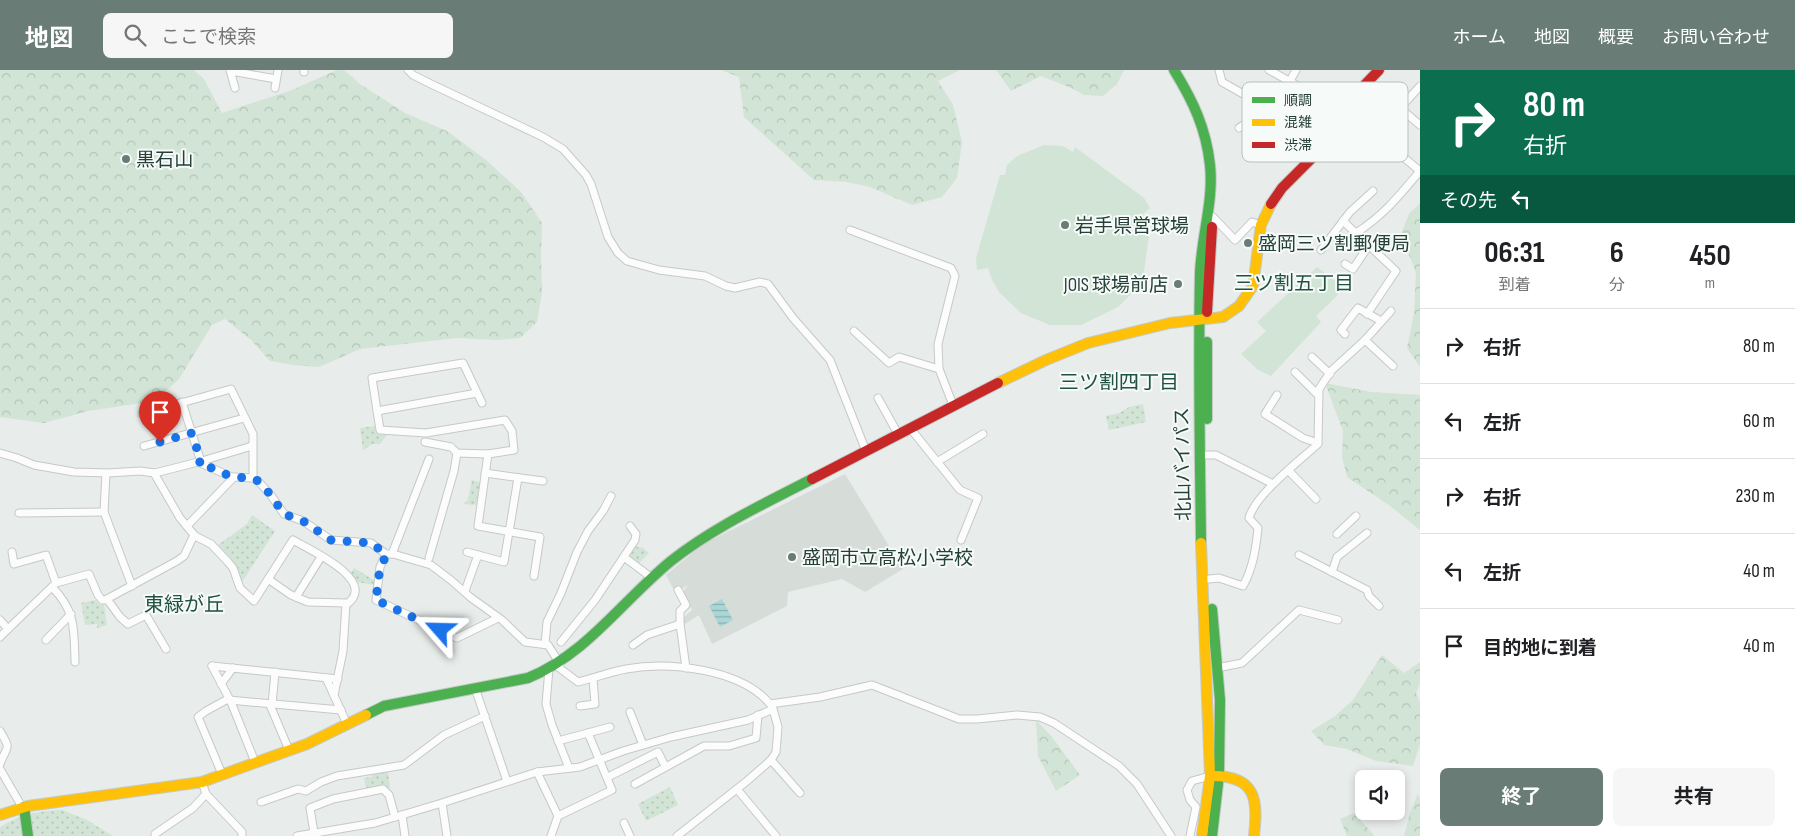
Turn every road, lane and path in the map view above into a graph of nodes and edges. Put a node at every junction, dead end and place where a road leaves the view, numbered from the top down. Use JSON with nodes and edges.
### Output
{"nodes":[{"id":1,"x":278,"y":70,"type":"edge"},
{"id":2,"x":408,"y":70,"type":"edge"},
{"id":3,"x":1174,"y":70,"type":"edge"},
{"id":4,"x":1182,"y":70,"type":"edge"},
{"id":5,"x":1219,"y":70,"type":"edge"},
{"id":6,"x":1269,"y":70,"type":"edge"},
{"id":7,"x":1296,"y":70,"type":"edge"},
{"id":8,"x":230,"y":71,"type":"edge"},
{"id":9,"x":1373,"y":72,"type":"edge"},
{"id":10,"x":276,"y":79,"type":"junction"},
{"id":11,"x":1290,"y":82,"type":"joint"},
{"id":12,"x":1365,"y":82,"type":"edge"},
{"id":13,"x":1420,"y":86,"type":"edge"},
{"id":14,"x":235,"y":88,"type":"dead end"},
{"id":15,"x":275,"y":88,"type":"dead end"},
{"id":16,"x":1242,"y":93,"type":"edge"},
{"id":17,"x":1408,"y":99,"type":"edge"},
{"id":18,"x":1408,"y":115,"type":"edge"},
{"id":19,"x":1242,"y":126,"type":"edge"},
{"id":20,"x":1420,"y":126,"type":"edge"},
{"id":21,"x":1239,"y":128,"type":"dead end"},
{"id":22,"x":1408,"y":161,"type":"edge"},
{"id":23,"x":1309,"y":162,"type":"edge"},
{"id":24,"x":1420,"y":171,"type":"edge"},
{"id":25,"x":1373,"y":191,"type":"dead end"},
{"id":26,"x":1213,"y":217,"type":"junction"},
{"id":27,"x":1343,"y":220,"type":"junction"},
{"id":28,"x":1260,"y":225,"type":"junction"},
{"id":29,"x":850,"y":230,"type":"dead end"},
{"id":30,"x":1356,"y":233,"type":"junction"},
{"id":31,"x":1368,"y":245,"type":"junction"},
{"id":32,"x":1321,"y":250,"type":"dead end"},
{"id":33,"x":1345,"y":264,"type":"dead end"},
{"id":34,"x":1390,"y":311,"type":"dead end"},
{"id":35,"x":1368,"y":314,"type":"junction"},
{"id":36,"x":1203,"y":319,"type":"junction"},
{"id":37,"x":1381,"y":321,"type":"junction"},
{"id":38,"x":854,"y":331,"type":"dead end"},
{"id":39,"x":1346,"y":334,"type":"dead end"},
{"id":40,"x":1366,"y":340,"type":"junction"},
{"id":41,"x":1312,"y":357,"type":"dead end"},
{"id":42,"x":1393,"y":366,"type":"dead end"},
{"id":43,"x":939,"y":369,"type":"junction"},
{"id":44,"x":1295,"y":372,"type":"dead end"},
{"id":45,"x":1330,"y":374,"type":"junction"},
{"id":46,"x":477,"y":393,"type":"junction"},
{"id":47,"x":1277,"y":395,"type":"dead end"},
{"id":48,"x":1318,"y":395,"type":"junction"},
{"id":49,"x":878,"y":398,"type":"dead end"},
{"id":50,"x":182,"y":402,"type":"junction"},
{"id":51,"x":482,"y":403,"type":"dead end"},
{"id":52,"x":953,"y":405,"type":"junction"},
{"id":53,"x":377,"y":411,"type":"junction"},
{"id":54,"x":142,"y":414,"type":"dead end"},
{"id":55,"x":244,"y":418,"type":"junction"},
{"id":56,"x":910,"y":428,"type":"junction"},
{"id":57,"x":192,"y":433,"type":"junction"},
{"id":58,"x":898,"y":434,"type":"junction"},
{"id":59,"x":983,"y":434,"type":"dead end"},
{"id":60,"x":425,"y":442,"type":"dead end"},
{"id":61,"x":1318,"y":443,"type":"junction"},
{"id":62,"x":144,"y":446,"type":"dead end"},
{"id":63,"x":252,"y":446,"type":"junction"},
{"id":64,"x":454,"y":450,"type":"junction"},
{"id":65,"x":866,"y":452,"type":"junction"},
{"id":66,"x":0,"y":453,"type":"edge"},
{"id":67,"x":488,"y":454,"type":"junction"},
{"id":68,"x":1208,"y":455,"type":"junction"},
{"id":69,"x":429,"y":460,"type":"dead end"},
{"id":70,"x":200,"y":462,"type":"junction"},
{"id":71,"x":937,"y":462,"type":"junction"},
{"id":72,"x":1289,"y":471,"type":"junction"},
{"id":73,"x":106,"y":473,"type":"junction"},
{"id":74,"x":154,"y":473,"type":"junction"},
{"id":75,"x":485,"y":473,"type":"junction"},
{"id":76,"x":234,"y":477,"type":"junction"},
{"id":77,"x":253,"y":478,"type":"junction"},
{"id":78,"x":518,"y":478,"type":"junction"},
{"id":79,"x":543,"y":481,"type":"dead end"},
{"id":80,"x":1273,"y":484,"type":"junction"},
{"id":81,"x":611,"y":496,"type":"dead end"},
{"id":82,"x":1316,"y":499,"type":"dead end"},
{"id":83,"x":104,"y":512,"type":"junction"},
{"id":84,"x":19,"y":513,"type":"dead end"},
{"id":85,"x":1356,"y":516,"type":"dead end"},
{"id":86,"x":187,"y":526,"type":"junction"},
{"id":87,"x":630,"y":526,"type":"dead end"},
{"id":88,"x":509,"y":531,"type":"junction"},
{"id":89,"x":1367,"y":533,"type":"dead end"},
{"id":90,"x":1337,"y":534,"type":"dead end"},
{"id":91,"x":194,"y":535,"type":"junction"},
{"id":92,"x":961,"y":540,"type":"dead end"},
{"id":93,"x":12,"y":552,"type":"dead end"},
{"id":94,"x":468,"y":552,"type":"dead end"},
{"id":95,"x":389,"y":554,"type":"junction"},
{"id":96,"x":478,"y":555,"type":"junction"},
{"id":97,"x":321,"y":556,"type":"junction"},
{"id":98,"x":1300,"y":556,"type":"dead end"},
{"id":99,"x":624,"y":557,"type":"junction"},
{"id":100,"x":429,"y":558,"type":"dead end"},
{"id":101,"x":1332,"y":572,"type":"junction"},
{"id":102,"x":534,"y":576,"type":"dead end"},
{"id":103,"x":652,"y":578,"type":"junction"},
{"id":104,"x":268,"y":579,"type":"junction"},
{"id":105,"x":1209,"y":579,"type":"junction"},
{"id":106,"x":54,"y":585,"type":"junction"},
{"id":107,"x":132,"y":586,"type":"junction"},
{"id":108,"x":678,"y":590,"type":"dead end"},
{"id":109,"x":465,"y":591,"type":"junction"},
{"id":110,"x":296,"y":598,"type":"junction"},
{"id":111,"x":107,"y":599,"type":"junction"},
{"id":112,"x":346,"y":605,"type":"junction"},
{"id":113,"x":1379,"y":606,"type":"dead end"},
{"id":114,"x":71,"y":614,"type":"junction"},
{"id":115,"x":498,"y":618,"type":"junction"},
{"id":116,"x":0,"y":620,"type":"edge"},
{"id":117,"x":1338,"y":620,"type":"dead end"},
{"id":118,"x":680,"y":624,"type":"junction"},
{"id":119,"x":8,"y":629,"type":"junction"},
{"id":120,"x":0,"y":637,"type":"edge"},
{"id":121,"x":46,"y":640,"type":"dead end"},
{"id":122,"x":561,"y":642,"type":"dead end"},
{"id":123,"x":545,"y":644,"type":"junction"},
{"id":124,"x":634,"y":645,"type":"dead end"},
{"id":125,"x":166,"y":649,"type":"dead end"},
{"id":126,"x":75,"y":662,"type":"dead end"},
{"id":127,"x":556,"y":667,"type":"junction"},
{"id":128,"x":233,"y":668,"type":"junction"},
{"id":129,"x":686,"y":668,"type":"junction"},
{"id":130,"x":1217,"y":668,"type":"junction"},
{"id":131,"x":275,"y":672,"type":"junction"},
{"id":132,"x":326,"y":678,"type":"junction"},
{"id":133,"x":338,"y":679,"type":"junction"},
{"id":134,"x":592,"y":679,"type":"junction"},
{"id":135,"x":220,"y":684,"type":"junction"},
{"id":136,"x":476,"y":688,"type":"junction"},
{"id":137,"x":334,"y":696,"type":"junction"},
{"id":138,"x":229,"y":700,"type":"junction"},
{"id":139,"x":271,"y":705,"type":"junction"},
{"id":140,"x":580,"y":706,"type":"dead end"},
{"id":141,"x":341,"y":710,"type":"junction"},
{"id":142,"x":630,"y":712,"type":"dead end"},
{"id":143,"x":758,"y":715,"type":"junction"},
{"id":144,"x":485,"y":716,"type":"junction"},
{"id":145,"x":348,"y":724,"type":"junction"},
{"id":146,"x":610,"y":727,"type":"dead end"},
{"id":147,"x":0,"y":731,"type":"edge"},
{"id":148,"x":588,"y":733,"type":"junction"},
{"id":149,"x":558,"y":741,"type":"junction"},
{"id":150,"x":655,"y":742,"type":"junction"},
{"id":151,"x":642,"y":745,"type":"junction"},
{"id":152,"x":289,"y":750,"type":"junction"},
{"id":153,"x":658,"y":752,"type":"junction"},
{"id":154,"x":598,"y":760,"type":"junction"},
{"id":155,"x":771,"y":760,"type":"junction"},
{"id":156,"x":256,"y":762,"type":"junction"},
{"id":157,"x":0,"y":764,"type":"edge"},
{"id":158,"x":665,"y":766,"type":"junction"},
{"id":159,"x":569,"y":768,"type":"junction"},
{"id":160,"x":0,"y":769,"type":"edge"},
{"id":161,"x":537,"y":772,"type":"junction"},
{"id":162,"x":222,"y":774,"type":"junction"},
{"id":163,"x":1214,"y":776,"type":"junction"},
{"id":164,"x":608,"y":777,"type":"junction"},
{"id":165,"x":507,"y":781,"type":"junction"},
{"id":166,"x":202,"y":782,"type":"junction"},
{"id":167,"x":635,"y":784,"type":"dead end"},
{"id":168,"x":738,"y":789,"type":"junction"},
{"id":169,"x":800,"y":793,"type":"dead end"},
{"id":170,"x":206,"y":794,"type":"junction"},
{"id":171,"x":261,"y":802,"type":"dead end"},
{"id":172,"x":442,"y":803,"type":"junction"},
{"id":173,"x":23,"y":807,"type":"junction"},
{"id":174,"x":0,"y":815,"type":"edge"},
{"id":175,"x":399,"y":816,"type":"junction"},
{"id":176,"x":558,"y":816,"type":"junction"},
{"id":177,"x":624,"y":824,"type":"dead end"},
{"id":178,"x":314,"y":833,"type":"junction"},
{"id":179,"x":155,"y":834,"type":"dead end"},
{"id":180,"x":28,"y":836,"type":"edge"},
{"id":181,"x":242,"y":836,"type":"edge"},
{"id":182,"x":297,"y":836,"type":"edge"},
{"id":183,"x":405,"y":836,"type":"edge"},
{"id":184,"x":447,"y":836,"type":"edge"},
{"id":185,"x":551,"y":836,"type":"edge"},
{"id":186,"x":630,"y":836,"type":"edge"},
{"id":187,"x":677,"y":836,"type":"edge"},
{"id":188,"x":776,"y":836,"type":"edge"},
{"id":189,"x":1171,"y":836,"type":"edge"},
{"id":190,"x":1190,"y":836,"type":"edge"},
{"id":191,"x":1202,"y":836,"type":"edge"},
{"id":192,"x":1212,"y":836,"type":"edge"},
{"id":193,"x":1254,"y":836,"type":"edge"}],
"edges":[{"from":1,"to":10,"type":"street"},
{"from":2,"to":65,"type":"street"},
{"from":3,"to":36,"type":"main road","name":"北山バイパス"},
{"from":4,"to":26,"type":"main road","name":"北山バイパス"},
{"from":5,"to":16,"type":"street"},
{"from":6,"to":11,"type":"street"},
{"from":7,"to":11,"type":"street"},
{"from":8,"to":10,"type":"street"},
{"from":8,"to":14,"type":"street"},
{"from":9,"to":12,"type":"main road"},
{"from":10,"to":15,"type":"street"},
{"from":13,"to":17,"type":"street"},
{"from":18,"to":20,"type":"street"},
{"from":19,"to":21,"type":"street"},
{"from":22,"to":24,"type":"street"},
{"from":23,"to":28,"type":"main road"},
{"from":24,"to":30,"type":"street"},
{"from":25,"to":27,"type":"street"},
{"from":26,"to":28,"type":"street"},
{"from":26,"to":36,"type":"main road","name":"北山バイパス"},
{"from":27,"to":30,"type":"street"},
{"from":27,"to":32,"type":"street"},
{"from":28,"to":36,"type":"main road"},
{"from":29,"to":43,"type":"street"},
{"from":30,"to":31,"type":"street"},
{"from":31,"to":33,"type":"street"},
{"from":31,"to":35,"type":"street"},
{"from":34,"to":37,"type":"street"},
{"from":35,"to":37,"type":"street"},
{"from":35,"to":39,"type":"street"},
{"from":36,"to":52,"type":"main road"},
{"from":36,"to":68,"type":"main road","name":"北山バイパス"},
{"from":36,"to":163,"type":"main road","name":"北山バイパス"},
{"from":37,"to":40,"type":"street"},
{"from":38,"to":43,"type":"street"},
{"from":40,"to":42,"type":"street"},
{"from":40,"to":45,"type":"street"},
{"from":41,"to":45,"type":"street"},
{"from":43,"to":52,"type":"street"},
{"from":44,"to":48,"type":"street"},
{"from":45,"to":48,"type":"street"},
{"from":46,"to":51,"type":"street"},
{"from":46,"to":53,"type":"street"},
{"from":46,"to":53,"type":"street"},
{"from":47,"to":61,"type":"street"},
{"from":48,"to":61,"type":"street"},
{"from":49,"to":58,"type":"street"},
{"from":50,"to":54,"type":"street"},
{"from":50,"to":55,"type":"street"},
{"from":50,"to":57,"type":"street"},
{"from":52,"to":56,"type":"main road"},
{"from":53,"to":67,"type":"street"},
{"from":55,"to":57,"type":"street"},
{"from":55,"to":63,"type":"street"},
{"from":56,"to":58,"type":"main road"},
{"from":56,"to":71,"type":"street"},
{"from":57,"to":62,"type":"street"},
{"from":57,"to":70,"type":"street"},
{"from":58,"to":65,"type":"main road"},
{"from":59,"to":71,"type":"street"},
{"from":60,"to":64,"type":"street"},
{"from":61,"to":72,"type":"street"},
{"from":63,"to":70,"type":"street"},
{"from":63,"to":77,"type":"street"},
{"from":64,"to":67,"type":"street"},
{"from":64,"to":100,"type":"street"},
{"from":65,"to":103,"type":"main road"},
{"from":66,"to":73,"type":"street"},
{"from":67,"to":75,"type":"street"},
{"from":68,"to":80,"type":"street"},
{"from":68,"to":105,"type":"main road","name":"北山バイパス"},
{"from":69,"to":95,"type":"street"},
{"from":70,"to":74,"type":"street"},
{"from":70,"to":76,"type":"street"},
{"from":71,"to":92,"type":"street"},
{"from":72,"to":80,"type":"street"},
{"from":72,"to":82,"type":"street"},
{"from":73,"to":74,"type":"street"},
{"from":73,"to":83,"type":"street"},
{"from":74,"to":86,"type":"street"},
{"from":75,"to":78,"type":"street"},
{"from":75,"to":88,"type":"street"},
{"from":76,"to":77,"type":"street"},
{"from":76,"to":86,"type":"street"},
{"from":77,"to":95,"type":"street"},
{"from":78,"to":79,"type":"street"},
{"from":78,"to":88,"type":"street"},
{"from":80,"to":105,"type":"street"},
{"from":81,"to":123,"type":"street"},
{"from":83,"to":84,"type":"street"},
{"from":83,"to":107,"type":"street"},
{"from":85,"to":90,"type":"street"},
{"from":86,"to":91,"type":"street"},
{"from":87,"to":99,"type":"street"},
{"from":88,"to":96,"type":"street"},
{"from":88,"to":102,"type":"street"},
{"from":89,"to":101,"type":"street"},
{"from":91,"to":104,"type":"street"},
{"from":91,"to":107,"type":"street"},
{"from":93,"to":106,"type":"street"},
{"from":94,"to":96,"type":"street"},
{"from":95,"to":109,"type":"street"},
{"from":95,"to":115,"type":"street"},
{"from":96,"to":109,"type":"street"},
{"from":97,"to":104,"type":"street"},
{"from":97,"to":110,"type":"street"},
{"from":97,"to":112,"type":"street"},
{"from":98,"to":101,"type":"street"},
{"from":99,"to":103,"type":"street"},
{"from":99,"to":122,"type":"street"},
{"from":101,"to":113,"type":"street"},
{"from":103,"to":127,"type":"main road"},
{"from":104,"to":110,"type":"street"},
{"from":105,"to":130,"type":"main road","name":"北山バイパス"},
{"from":106,"to":111,"type":"street"},
{"from":106,"to":114,"type":"street"},
{"from":106,"to":119,"type":"street"},
{"from":107,"to":111,"type":"street"},
{"from":108,"to":118,"type":"street"},
{"from":109,"to":115,"type":"street"},
{"from":110,"to":112,"type":"street"},
{"from":111,"to":125,"type":"street"},
{"from":112,"to":133,"type":"street"},
{"from":114,"to":121,"type":"street"},
{"from":114,"to":126,"type":"street"},
{"from":115,"to":123,"type":"street"},
{"from":116,"to":119,"type":"street"},
{"from":117,"to":130,"type":"street"},
{"from":118,"to":124,"type":"street"},
{"from":118,"to":129,"type":"street"},
{"from":119,"to":120,"type":"street"},
{"from":123,"to":127,"type":"street"},
{"from":127,"to":134,"type":"street"},
{"from":127,"to":136,"type":"main road"},
{"from":127,"to":149,"type":"street"},
{"from":128,"to":131,"type":"street"},
{"from":128,"to":135,"type":"street"},
{"from":128,"to":135,"type":"street"},
{"from":129,"to":134,"type":"street"},
{"from":129,"to":189,"type":"street"},
{"from":130,"to":163,"type":"main road","name":"北山バイパス"},
{"from":131,"to":132,"type":"street"},
{"from":131,"to":139,"type":"street"},
{"from":132,"to":133,"type":"street"},
{"from":132,"to":137,"type":"street"},
{"from":133,"to":137,"type":"street"},
{"from":134,"to":140,"type":"street"},
{"from":135,"to":138,"type":"street"},
{"from":136,"to":144,"type":"street"},
{"from":136,"to":145,"type":"main road"},
{"from":137,"to":141,"type":"street"},
{"from":138,"to":139,"type":"street"},
{"from":138,"to":156,"type":"street"},
{"from":138,"to":162,"type":"street"},
{"from":139,"to":141,"type":"street"},
{"from":139,"to":152,"type":"street"},
{"from":141,"to":145,"type":"street"},
{"from":142,"to":151,"type":"street"},
{"from":143,"to":150,"type":"street"},
{"from":143,"to":155,"type":"street"},
{"from":143,"to":158,"type":"street"},
{"from":144,"to":165,"type":"street"},
{"from":144,"to":171,"type":"street"},
{"from":145,"to":152,"type":"main road"},
{"from":146,"to":148,"type":"street"},
{"from":147,"to":157,"type":"street"},
{"from":148,"to":149,"type":"street"},
{"from":148,"to":154,"type":"street"},
{"from":149,"to":159,"type":"street"},
{"from":150,"to":151,"type":"street"},
{"from":150,"to":153,"type":"street"},
{"from":151,"to":154,"type":"street"},
{"from":152,"to":156,"type":"main road"},
{"from":153,"to":158,"type":"street"},
{"from":153,"to":164,"type":"street"},
{"from":154,"to":159,"type":"street"},
{"from":154,"to":164,"type":"street"},
{"from":155,"to":168,"type":"street"},
{"from":155,"to":169,"type":"street"},
{"from":156,"to":162,"type":"main road"},
{"from":158,"to":167,"type":"street"},
{"from":159,"to":161,"type":"street"},
{"from":160,"to":173,"type":"street"},
{"from":161,"to":165,"type":"street"},
{"from":161,"to":176,"type":"street"},
{"from":162,"to":166,"type":"main road"},
{"from":163,"to":190,"type":"street"},
{"from":163,"to":191,"type":"main road","name":"北山バイパス"},
{"from":163,"to":192,"type":"main road","name":"北山バイパス"},
{"from":163,"to":193,"type":"main road"},
{"from":164,"to":176,"type":"street"},
{"from":165,"to":172,"type":"street"},
{"from":166,"to":170,"type":"street"},
{"from":166,"to":173,"type":"main road"},
{"from":168,"to":187,"type":"street"},
{"from":168,"to":188,"type":"street"},
{"from":170,"to":179,"type":"street"},
{"from":170,"to":181,"type":"street"},
{"from":172,"to":175,"type":"street"},
{"from":172,"to":184,"type":"street"},
{"from":173,"to":174,"type":"main road"},
{"from":173,"to":180,"type":"main road"},
{"from":175,"to":178,"type":"street"},
{"from":175,"to":178,"type":"street"},
{"from":175,"to":183,"type":"street"},
{"from":176,"to":185,"type":"street"},
{"from":177,"to":186,"type":"street"},
{"from":178,"to":182,"type":"street"}]}
